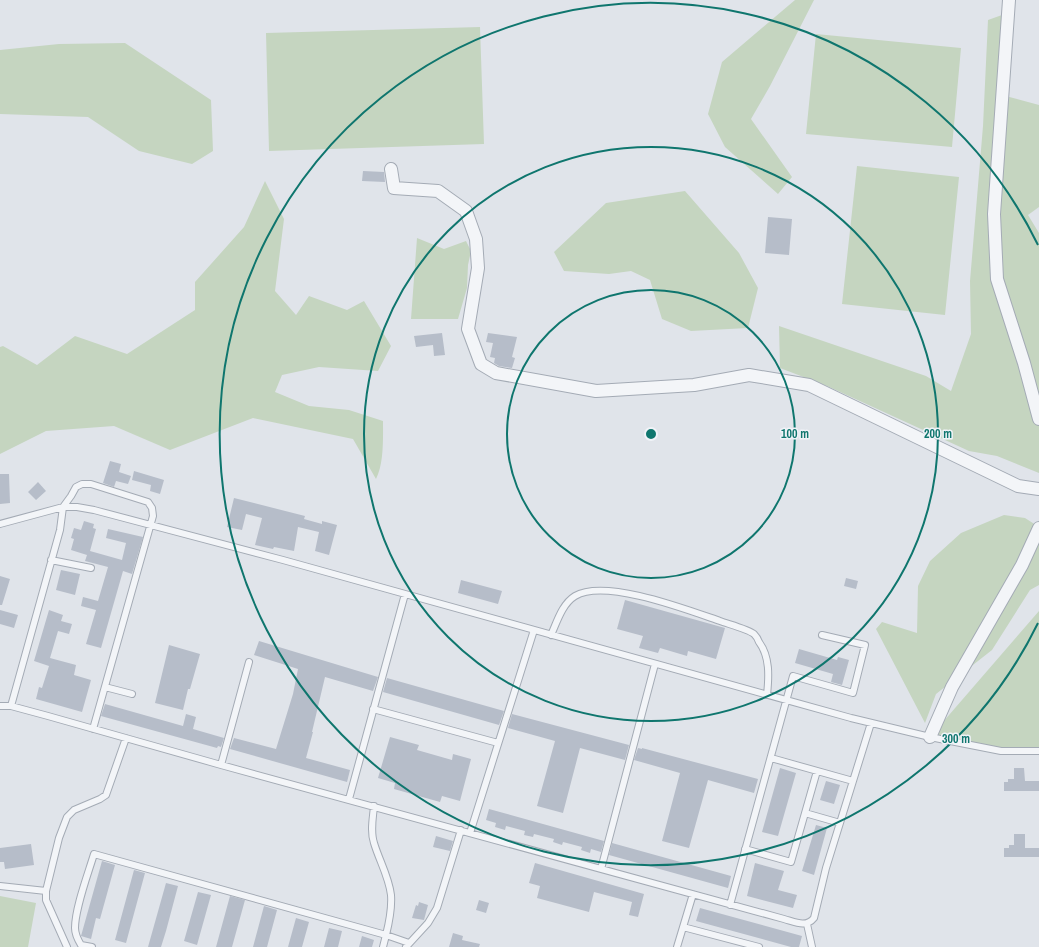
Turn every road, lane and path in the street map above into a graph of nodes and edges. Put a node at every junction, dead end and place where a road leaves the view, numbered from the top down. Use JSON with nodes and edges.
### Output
{"nodes":[{"id":1,"x":1009,"y":0,"type":"edge"},
{"id":2,"x":391,"y":169,"type":"dead end"},
{"id":3,"x":1039,"y":419,"type":"edge"},
{"id":4,"x":1039,"y":489,"type":"edge"},
{"id":5,"x":62,"y":507,"type":"junction"},
{"id":6,"x":0,"y":524,"type":"edge"},
{"id":7,"x":151,"y":525,"type":"junction"},
{"id":8,"x":1039,"y":528,"type":"edge"},
{"id":9,"x":52,"y":560,"type":"junction"},
{"id":10,"x":91,"y":568,"type":"dead end"},
{"id":11,"x":405,"y":594,"type":"junction"},
{"id":12,"x":534,"y":630,"type":"junction"},
{"id":13,"x":551,"y":635,"type":"junction"},
{"id":14,"x":822,"y":635,"type":"dead end"},
{"id":15,"x":249,"y":662,"type":"dead end"},
{"id":16,"x":656,"y":664,"type":"junction"},
{"id":17,"x":105,"y":687,"type":"junction"},
{"id":18,"x":132,"y":694,"type":"dead end"},
{"id":19,"x":767,"y":695,"type":"junction"},
{"id":20,"x":787,"y":700,"type":"junction"},
{"id":21,"x":0,"y":706,"type":"edge"},
{"id":22,"x":11,"y":706,"type":"junction"},
{"id":23,"x":374,"y":709,"type":"junction"},
{"id":24,"x":870,"y":723,"type":"junction"},
{"id":25,"x":93,"y":729,"type":"junction"},
{"id":26,"x":930,"y":737,"type":"junction"},
{"id":27,"x":126,"y":738,"type":"junction"},
{"id":28,"x":498,"y":743,"type":"junction"},
{"id":29,"x":1039,"y":751,"type":"edge"},
{"id":30,"x":771,"y":758,"type":"junction"},
{"id":31,"x":221,"y":765,"type":"junction"},
{"id":32,"x":817,"y":771,"type":"junction"},
{"id":33,"x":853,"y":780,"type":"junction"},
{"id":34,"x":349,"y":799,"type":"junction"},
{"id":35,"x":374,"y":806,"type":"junction"},
{"id":36,"x":805,"y":814,"type":"junction"},
{"id":37,"x":840,"y":823,"type":"junction"},
{"id":38,"x":461,"y":830,"type":"junction"},
{"id":39,"x":470,"y":833,"type":"junction"},
{"id":40,"x":745,"y":849,"type":"junction"},
{"id":41,"x":601,"y":869,"type":"junction"},
{"id":42,"x":0,"y":886,"type":"edge"},
{"id":43,"x":46,"y":891,"type":"junction"},
{"id":44,"x":693,"y":894,"type":"junction"},
{"id":45,"x":730,"y":904,"type":"junction"},
{"id":46,"x":807,"y":924,"type":"junction"},
{"id":47,"x":683,"y":927,"type":"junction"},
{"id":48,"x":386,"y":935,"type":"junction"},
{"id":49,"x":408,"y":945,"type":"edge"},
{"id":50,"x":67,"y":947,"type":"edge"},
{"id":51,"x":92,"y":947,"type":"edge"},
{"id":52,"x":382,"y":947,"type":"edge"},
{"id":53,"x":677,"y":947,"type":"edge"},
{"id":54,"x":759,"y":947,"type":"edge"},
{"id":55,"x":812,"y":947,"type":"edge"}],
"edges":[{"from":1,"to":3,"type":"street"},
{"from":2,"to":4,"type":"street"},
{"from":5,"to":6,"type":"lane"},
{"from":5,"to":7,"type":"lane"},
{"from":5,"to":7,"type":"lane"},
{"from":5,"to":9,"type":"lane"},
{"from":7,"to":11,"type":"lane"},
{"from":7,"to":17,"type":"lane"},
{"from":8,"to":26,"type":"street"},
{"from":9,"to":10,"type":"lane"},
{"from":9,"to":22,"type":"lane"},
{"from":11,"to":12,"type":"lane"},
{"from":11,"to":23,"type":"lane"},
{"from":12,"to":13,"type":"lane"},
{"from":12,"to":28,"type":"lane"},
{"from":13,"to":16,"type":"lane"},
{"from":13,"to":19,"type":"lane"},
{"from":14,"to":20,"type":"lane"},
{"from":15,"to":31,"type":"lane"},
{"from":16,"to":19,"type":"lane"},
{"from":16,"to":41,"type":"lane"},
{"from":17,"to":18,"type":"lane"},
{"from":17,"to":25,"type":"lane"},
{"from":19,"to":20,"type":"lane"},
{"from":20,"to":24,"type":"lane"},
{"from":20,"to":30,"type":"lane"},
{"from":21,"to":22,"type":"lane"},
{"from":22,"to":25,"type":"lane"},
{"from":23,"to":28,"type":"lane"},
{"from":23,"to":34,"type":"lane"},
{"from":24,"to":26,"type":"lane"},
{"from":24,"to":33,"type":"lane"},
{"from":25,"to":27,"type":"lane"},
{"from":26,"to":29,"type":"lane"},
{"from":27,"to":31,"type":"lane"},
{"from":27,"to":43,"type":"lane"},
{"from":28,"to":39,"type":"lane"},
{"from":30,"to":32,"type":"lane"},
{"from":30,"to":40,"type":"lane"},
{"from":31,"to":34,"type":"lane"},
{"from":32,"to":33,"type":"lane"},
{"from":32,"to":36,"type":"lane"},
{"from":33,"to":37,"type":"lane"},
{"from":34,"to":35,"type":"lane"},
{"from":35,"to":38,"type":"lane"},
{"from":35,"to":48,"type":"lane"},
{"from":36,"to":37,"type":"lane"},
{"from":36,"to":40,"type":"lane"},
{"from":37,"to":46,"type":"lane"},
{"from":38,"to":39,"type":"lane"},
{"from":38,"to":49,"type":"lane"},
{"from":39,"to":41,"type":"lane"},
{"from":40,"to":45,"type":"lane"},
{"from":41,"to":44,"type":"lane"},
{"from":42,"to":43,"type":"lane"},
{"from":43,"to":50,"type":"lane"},
{"from":44,"to":45,"type":"lane"},
{"from":44,"to":47,"type":"lane"},
{"from":45,"to":46,"type":"lane"},
{"from":46,"to":55,"type":"lane"},
{"from":47,"to":53,"type":"lane"},
{"from":47,"to":54,"type":"lane"},
{"from":48,"to":49,"type":"lane"},
{"from":48,"to":51,"type":"lane"},
{"from":48,"to":52,"type":"lane"}]}
